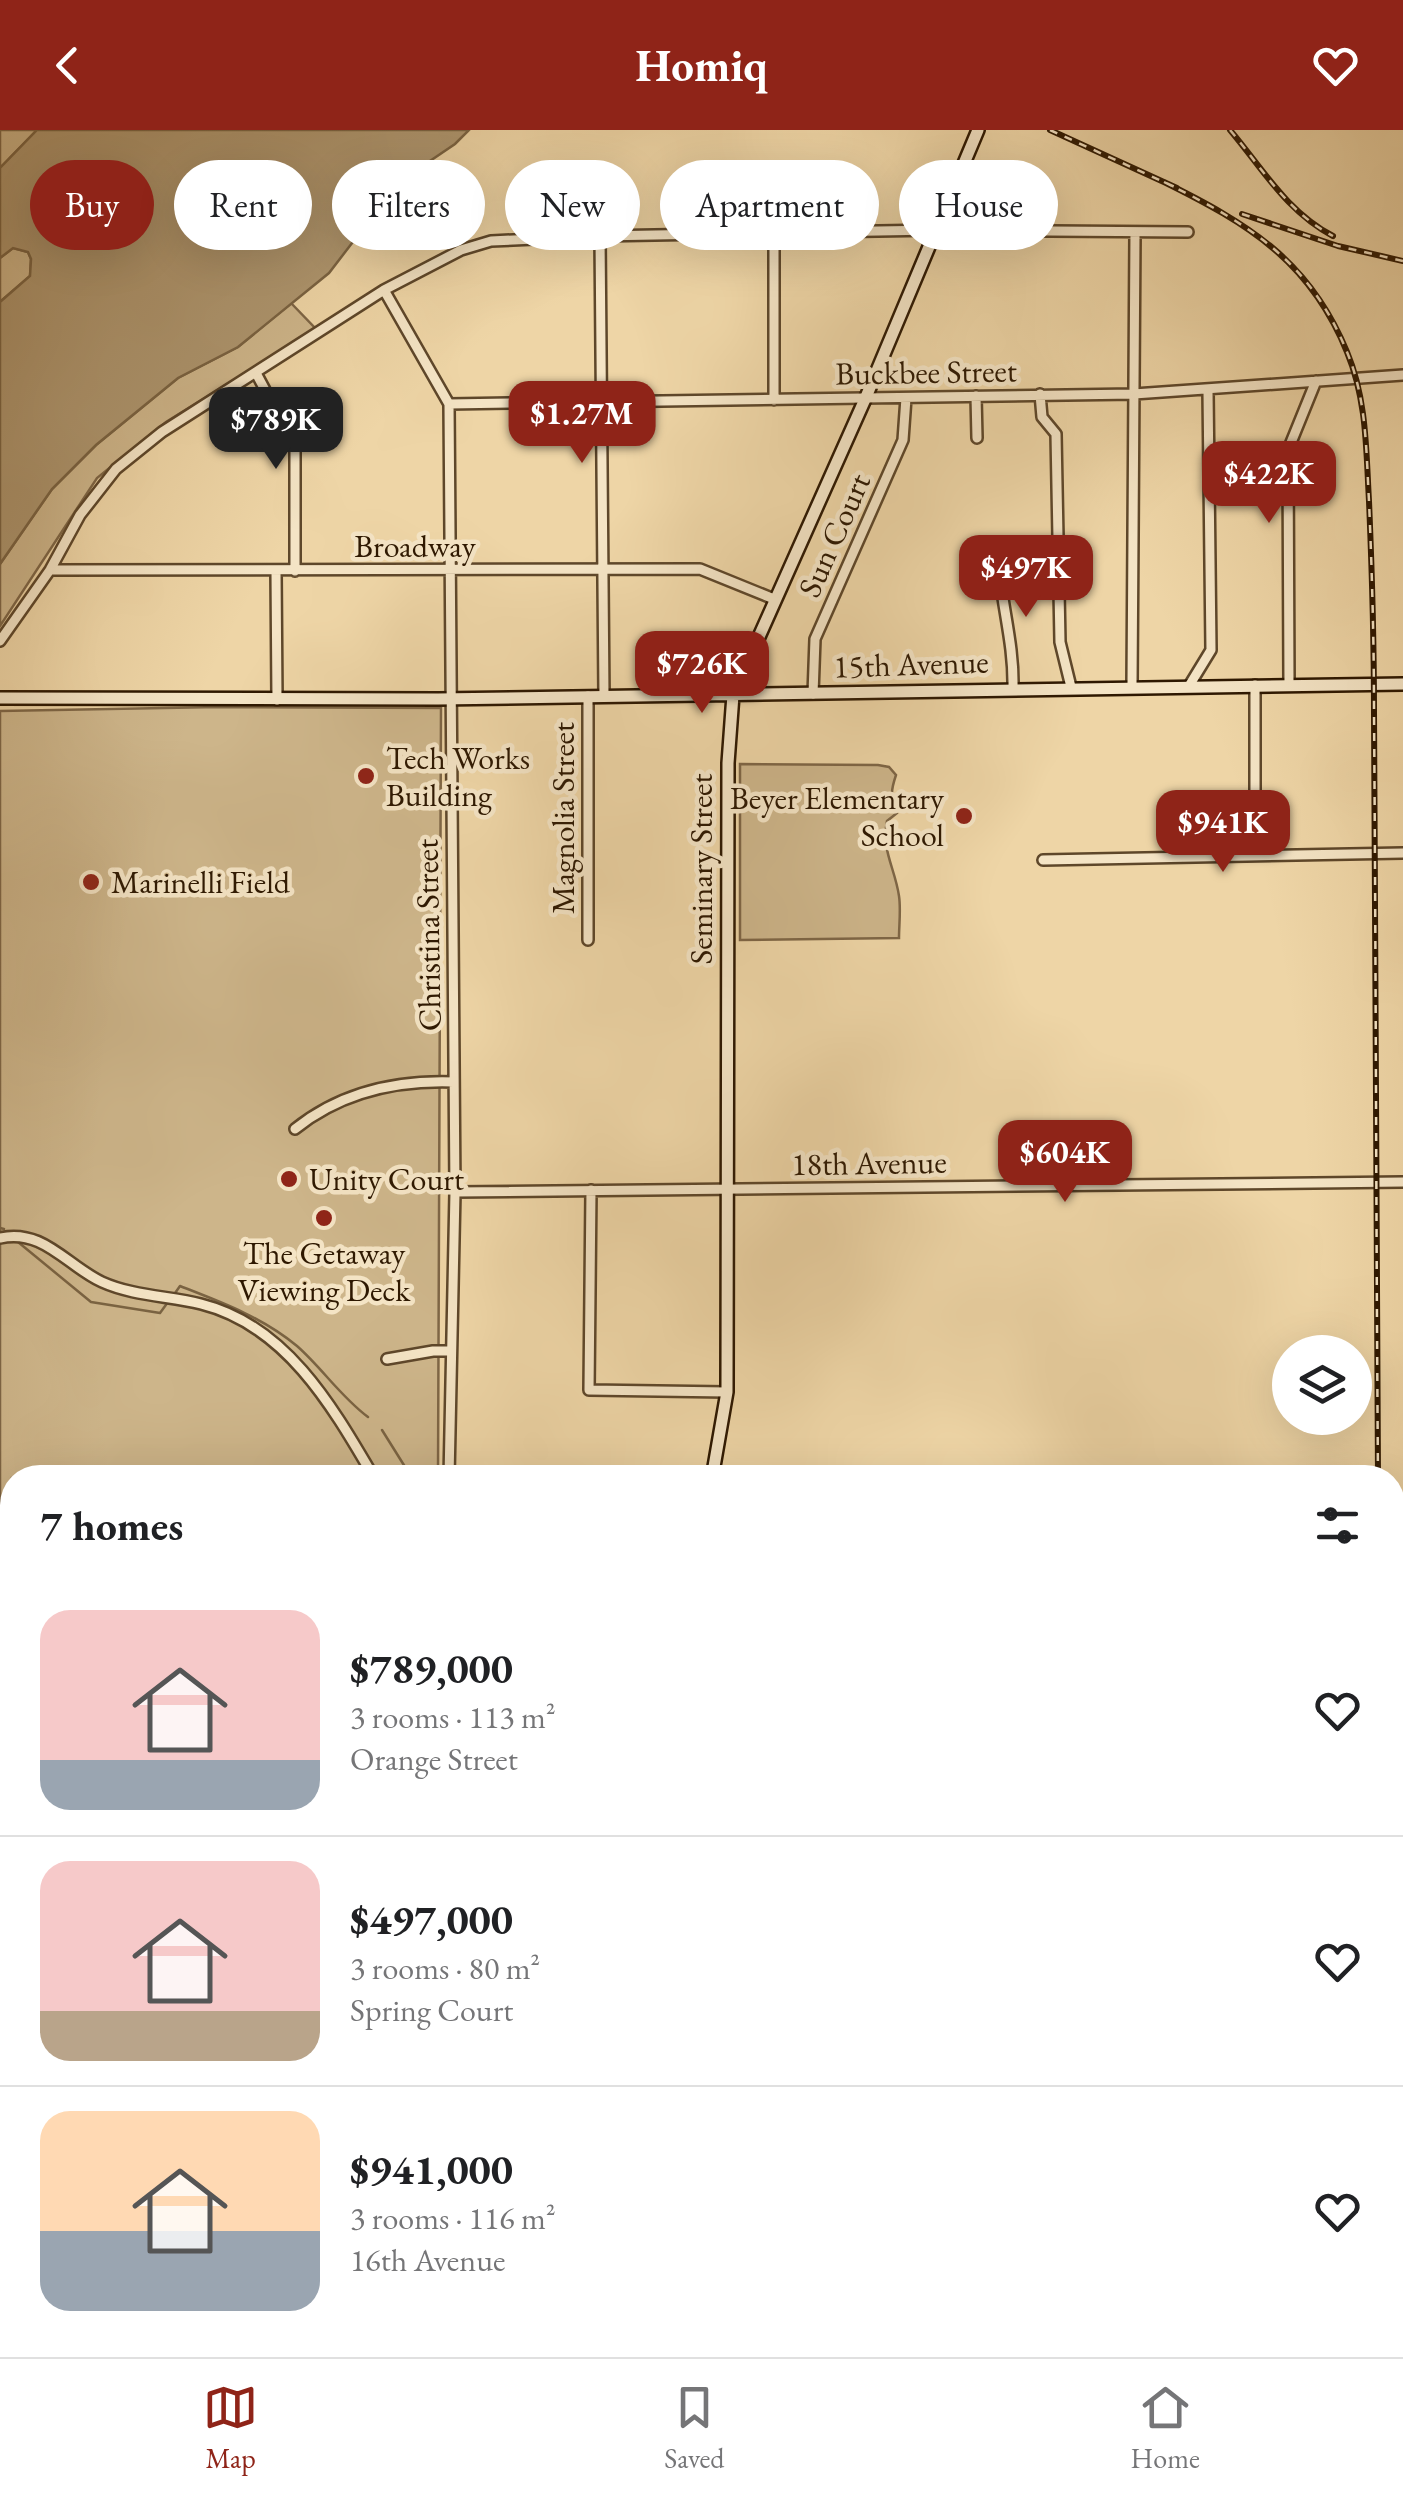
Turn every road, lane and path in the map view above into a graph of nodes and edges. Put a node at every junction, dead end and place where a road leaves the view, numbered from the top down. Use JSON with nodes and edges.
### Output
{"nodes":[{"id":1,"x":978,"y":130,"type":"edge"},
{"id":2,"x":965,"y":160,"type":"edge"},
{"id":3,"x":1058,"y":232,"type":"edge"},
{"id":4,"x":1188,"y":232,"type":"dead end"},
{"id":5,"x":1135,"y":233,"type":"junction"},
{"id":6,"x":505,"y":240,"type":"edge"},
{"id":7,"x":600,"y":250,"type":"edge"},
{"id":8,"x":774,"y":250,"type":"edge"},
{"id":9,"x":928,"y":250,"type":"edge"},
{"id":10,"x":384,"y":290,"type":"junction"},
{"id":11,"x":256,"y":373,"type":"junction"},
{"id":12,"x":1403,"y":375,"type":"edge"},
{"id":13,"x":1316,"y":381,"type":"junction"},
{"id":14,"x":1208,"y":391,"type":"junction"},
{"id":15,"x":1040,"y":394,"type":"junction"},
{"id":16,"x":1134,"y":394,"type":"junction"},
{"id":17,"x":976,"y":396,"type":"junction"},
{"id":18,"x":866,"y":397,"type":"junction"},
{"id":19,"x":906,"y":398,"type":"junction"},
{"id":20,"x":774,"y":400,"type":"junction"},
{"id":21,"x":601,"y":402,"type":"junction"},
{"id":22,"x":449,"y":404,"type":"junction"},
{"id":23,"x":977,"y":438,"type":"dead end"},
{"id":24,"x":998,"y":553,"type":"dead end"},
{"id":25,"x":50,"y":570,"type":"junction"},
{"id":26,"x":603,"y":570,"type":"junction"},
{"id":27,"x":276,"y":571,"type":"junction"},
{"id":28,"x":296,"y":571,"type":"junction"},
{"id":29,"x":452,"y":571,"type":"junction"},
{"id":30,"x":774,"y":599,"type":"junction"},
{"id":31,"x":0,"y":641,"type":"edge"},
{"id":32,"x":1403,"y":684,"type":"edge"},
{"id":33,"x":1132,"y":686,"type":"junction"},
{"id":34,"x":1188,"y":686,"type":"junction"},
{"id":35,"x":1255,"y":686,"type":"junction"},
{"id":36,"x":1289,"y":686,"type":"junction"},
{"id":37,"x":1071,"y":687,"type":"junction"},
{"id":38,"x":1013,"y":688,"type":"junction"},
{"id":39,"x":813,"y":694,"type":"junction"},
{"id":40,"x":733,"y":695,"type":"junction"},
{"id":41,"x":588,"y":696,"type":"junction"},
{"id":42,"x":604,"y":696,"type":"junction"},
{"id":43,"x":0,"y":698,"type":"edge"},
{"id":44,"x":451,"y":699,"type":"junction"},
{"id":45,"x":276,"y":700,"type":"junction"},
{"id":46,"x":1403,"y":853,"type":"edge"},
{"id":47,"x":1255,"y":854,"type":"junction"},
{"id":48,"x":1043,"y":860,"type":"dead end"},
{"id":49,"x":588,"y":940,"type":"dead end"},
{"id":50,"x":454,"y":1082,"type":"junction"},
{"id":51,"x":295,"y":1129,"type":"dead end"},
{"id":52,"x":1403,"y":1182,"type":"edge"},
{"id":53,"x":728,"y":1189,"type":"junction"},
{"id":54,"x":591,"y":1190,"type":"junction"},
{"id":55,"x":455,"y":1192,"type":"junction"},
{"id":56,"x":0,"y":1238,"type":"edge"},
{"id":57,"x":451,"y":1351,"type":"junction"},
{"id":58,"x":387,"y":1359,"type":"dead end"},
{"id":59,"x":727,"y":1392,"type":"junction"},
{"id":60,"x":366,"y":1465,"type":"edge"},
{"id":61,"x":449,"y":1465,"type":"edge"},
{"id":62,"x":714,"y":1465,"type":"edge"}],
"edges":[{"from":1,"to":2,"type":"street","name":"Seminary Street"},
{"from":3,"to":5,"type":"street"},
{"from":4,"to":5,"type":"street"},
{"from":5,"to":16,"type":"street"},
{"from":6,"to":10,"type":"street"},
{"from":7,"to":21,"type":"street","name":"Magnolia Street"},
{"from":8,"to":20,"type":"street"},
{"from":9,"to":18,"type":"street","name":"Seminary Street"},
{"from":10,"to":11,"type":"street"},
{"from":10,"to":22,"type":"street","name":"Christina Street"},
{"from":11,"to":25,"type":"street"},
{"from":11,"to":28,"type":"street"},
{"from":12,"to":13,"type":"street","name":"Buckbee Street"},
{"from":13,"to":14,"type":"street","name":"Buckbee Street"},
{"from":13,"to":36,"type":"street"},
{"from":14,"to":16,"type":"street","name":"Buckbee Street"},
{"from":14,"to":34,"type":"street"},
{"from":15,"to":16,"type":"street","name":"Buckbee Street"},
{"from":15,"to":17,"type":"street","name":"Buckbee Street"},
{"from":15,"to":37,"type":"street"},
{"from":16,"to":33,"type":"street"},
{"from":17,"to":19,"type":"street","name":"Buckbee Street"},
{"from":17,"to":23,"type":"street"},
{"from":18,"to":19,"type":"street","name":"Buckbee Street"},
{"from":18,"to":20,"type":"street","name":"Buckbee Street"},
{"from":18,"to":30,"type":"street","name":"Seminary Street"},
{"from":19,"to":39,"type":"street","name":"Sun Court"},
{"from":20,"to":21,"type":"street","name":"Buckbee Street"},
{"from":21,"to":22,"type":"street","name":"Buckbee Street"},
{"from":21,"to":26,"type":"street","name":"Magnolia Street"},
{"from":22,"to":29,"type":"street","name":"Christina Street"},
{"from":24,"to":38,"type":"street"},
{"from":25,"to":27,"type":"street","name":"Broadway"},
{"from":25,"to":31,"type":"street"},
{"from":26,"to":29,"type":"street","name":"Broadway"},
{"from":26,"to":30,"type":"street","name":"Broadway"},
{"from":26,"to":42,"type":"street","name":"Magnolia Street"},
{"from":27,"to":28,"type":"street","name":"Broadway"},
{"from":27,"to":45,"type":"street"},
{"from":28,"to":29,"type":"street","name":"Broadway"},
{"from":29,"to":44,"type":"street","name":"Christina Street"},
{"from":30,"to":40,"type":"street","name":"Seminary Street"},
{"from":32,"to":36,"type":"street","name":"15th Avenue"},
{"from":33,"to":34,"type":"street","name":"15th Avenue"},
{"from":33,"to":37,"type":"street","name":"15th Avenue"},
{"from":34,"to":35,"type":"street","name":"15th Avenue"},
{"from":35,"to":36,"type":"street","name":"15th Avenue"},
{"from":35,"to":47,"type":"street"},
{"from":37,"to":38,"type":"street","name":"15th Avenue"},
{"from":38,"to":39,"type":"street","name":"15th Avenue"},
{"from":39,"to":40,"type":"street","name":"15th Avenue"},
{"from":40,"to":42,"type":"street","name":"15th Avenue"},
{"from":40,"to":53,"type":"street","name":"Seminary Street"},
{"from":41,"to":42,"type":"street","name":"15th Avenue"},
{"from":41,"to":44,"type":"street","name":"15th Avenue"},
{"from":41,"to":49,"type":"street","name":"Magnolia Street"},
{"from":43,"to":45,"type":"street","name":"15th Avenue"},
{"from":44,"to":45,"type":"street","name":"15th Avenue"},
{"from":44,"to":50,"type":"street","name":"Christina Street"},
{"from":46,"to":47,"type":"street"},
{"from":47,"to":48,"type":"street"},
{"from":50,"to":51,"type":"street"},
{"from":50,"to":55,"type":"street","name":"Christina Street"},
{"from":52,"to":53,"type":"street","name":"18th Avenue"},
{"from":53,"to":54,"type":"street","name":"18th Avenue"},
{"from":53,"to":59,"type":"street","name":"Seminary Street"},
{"from":54,"to":55,"type":"street","name":"18th Avenue"},
{"from":54,"to":59,"type":"street"},
{"from":55,"to":57,"type":"street","name":"Christina Street"},
{"from":56,"to":60,"type":"street"},
{"from":57,"to":58,"type":"street"},
{"from":57,"to":61,"type":"street","name":"Christina Street"},
{"from":59,"to":62,"type":"street","name":"Seminary Street"}]}
